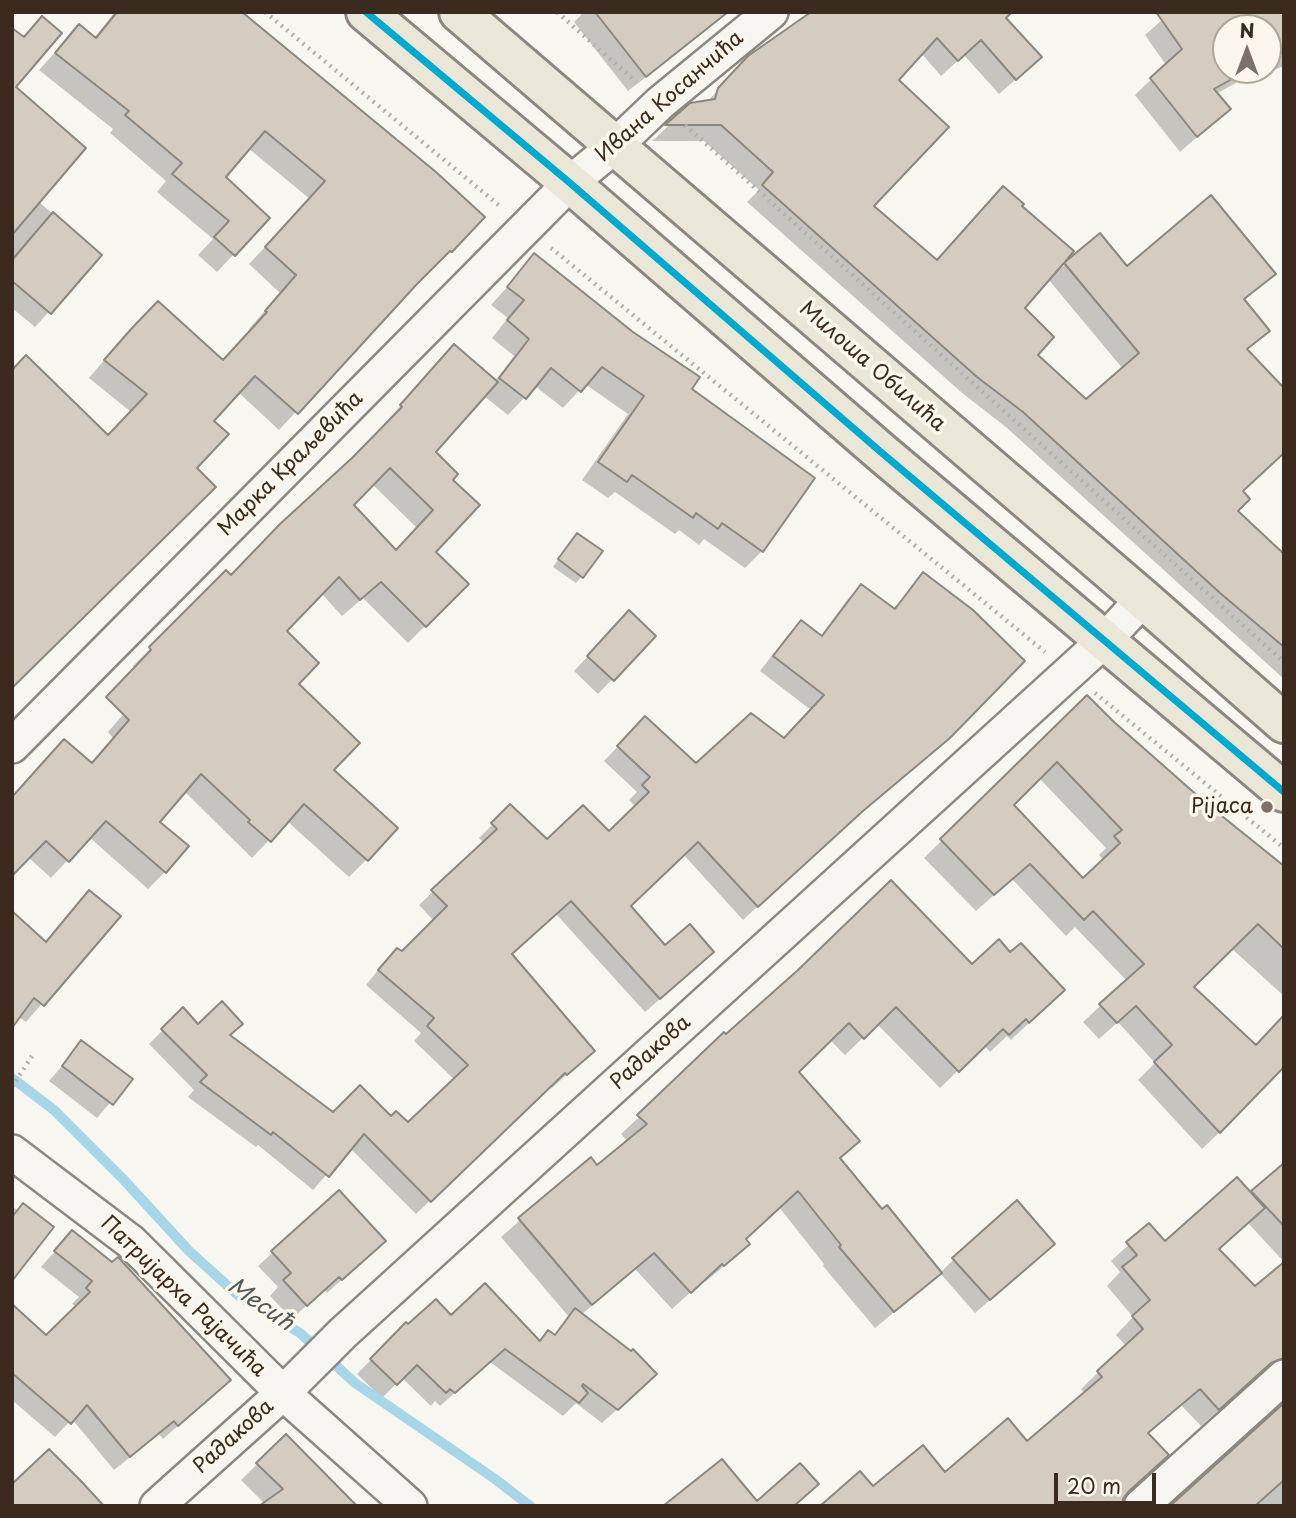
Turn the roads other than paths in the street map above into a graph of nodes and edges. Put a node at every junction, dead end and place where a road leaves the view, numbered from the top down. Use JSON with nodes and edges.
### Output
{"nodes":[{"id":1,"x":366,"y":12,"type":"edge"},
{"id":2,"x":458,"y":12,"type":"edge"},
{"id":3,"x":771,"y":12,"type":"edge"},
{"id":4,"x":616,"y":145,"type":"junction"},
{"id":5,"x":570,"y":183,"type":"junction"},
{"id":6,"x":1143,"y":598,"type":"junction"},
{"id":7,"x":1105,"y":640,"type":"junction"},
{"id":8,"x":1284,"y":723,"type":"edge"},
{"id":9,"x":12,"y":746,"type":"edge"},
{"id":10,"x":1284,"y":792,"type":"edge"},
{"id":11,"x":12,"y":1152,"type":"edge"},
{"id":12,"x":1284,"y":1377,"type":"edge"},
{"id":13,"x":283,"y":1393,"type":"junction"},
{"id":14,"x":157,"y":1506,"type":"edge"},
{"id":15,"x":410,"y":1506,"type":"edge"},
{"id":16,"x":1141,"y":1506,"type":"edge"}],
"edges":[{"from":1,"to":5,"type":"main road"},
{"from":2,"to":4,"type":"main road","name":"Милоша Обилића"},
{"from":3,"to":4,"type":"street","name":"Ивана Косанчића"},
{"from":4,"to":5,"type":"street","name":"Ивана Косанчића"},
{"from":4,"to":6,"type":"main road","name":"Милоша Обилића"},
{"from":5,"to":7,"type":"main road"},
{"from":5,"to":9,"type":"street","name":"Марка Краљевића"},
{"from":6,"to":7,"type":"street","name":"Радакова"},
{"from":6,"to":8,"type":"main road","name":"Милоша Обилића"},
{"from":7,"to":10,"type":"main road"},
{"from":7,"to":13,"type":"street","name":"Радакова"},
{"from":11,"to":13,"type":"street","name":"Патријарха Рајачића"},
{"from":12,"to":16,"type":"street"},
{"from":13,"to":14,"type":"street","name":"Радакова"},
{"from":13,"to":15,"type":"street","name":"Патријарха Рајачића"}]}
